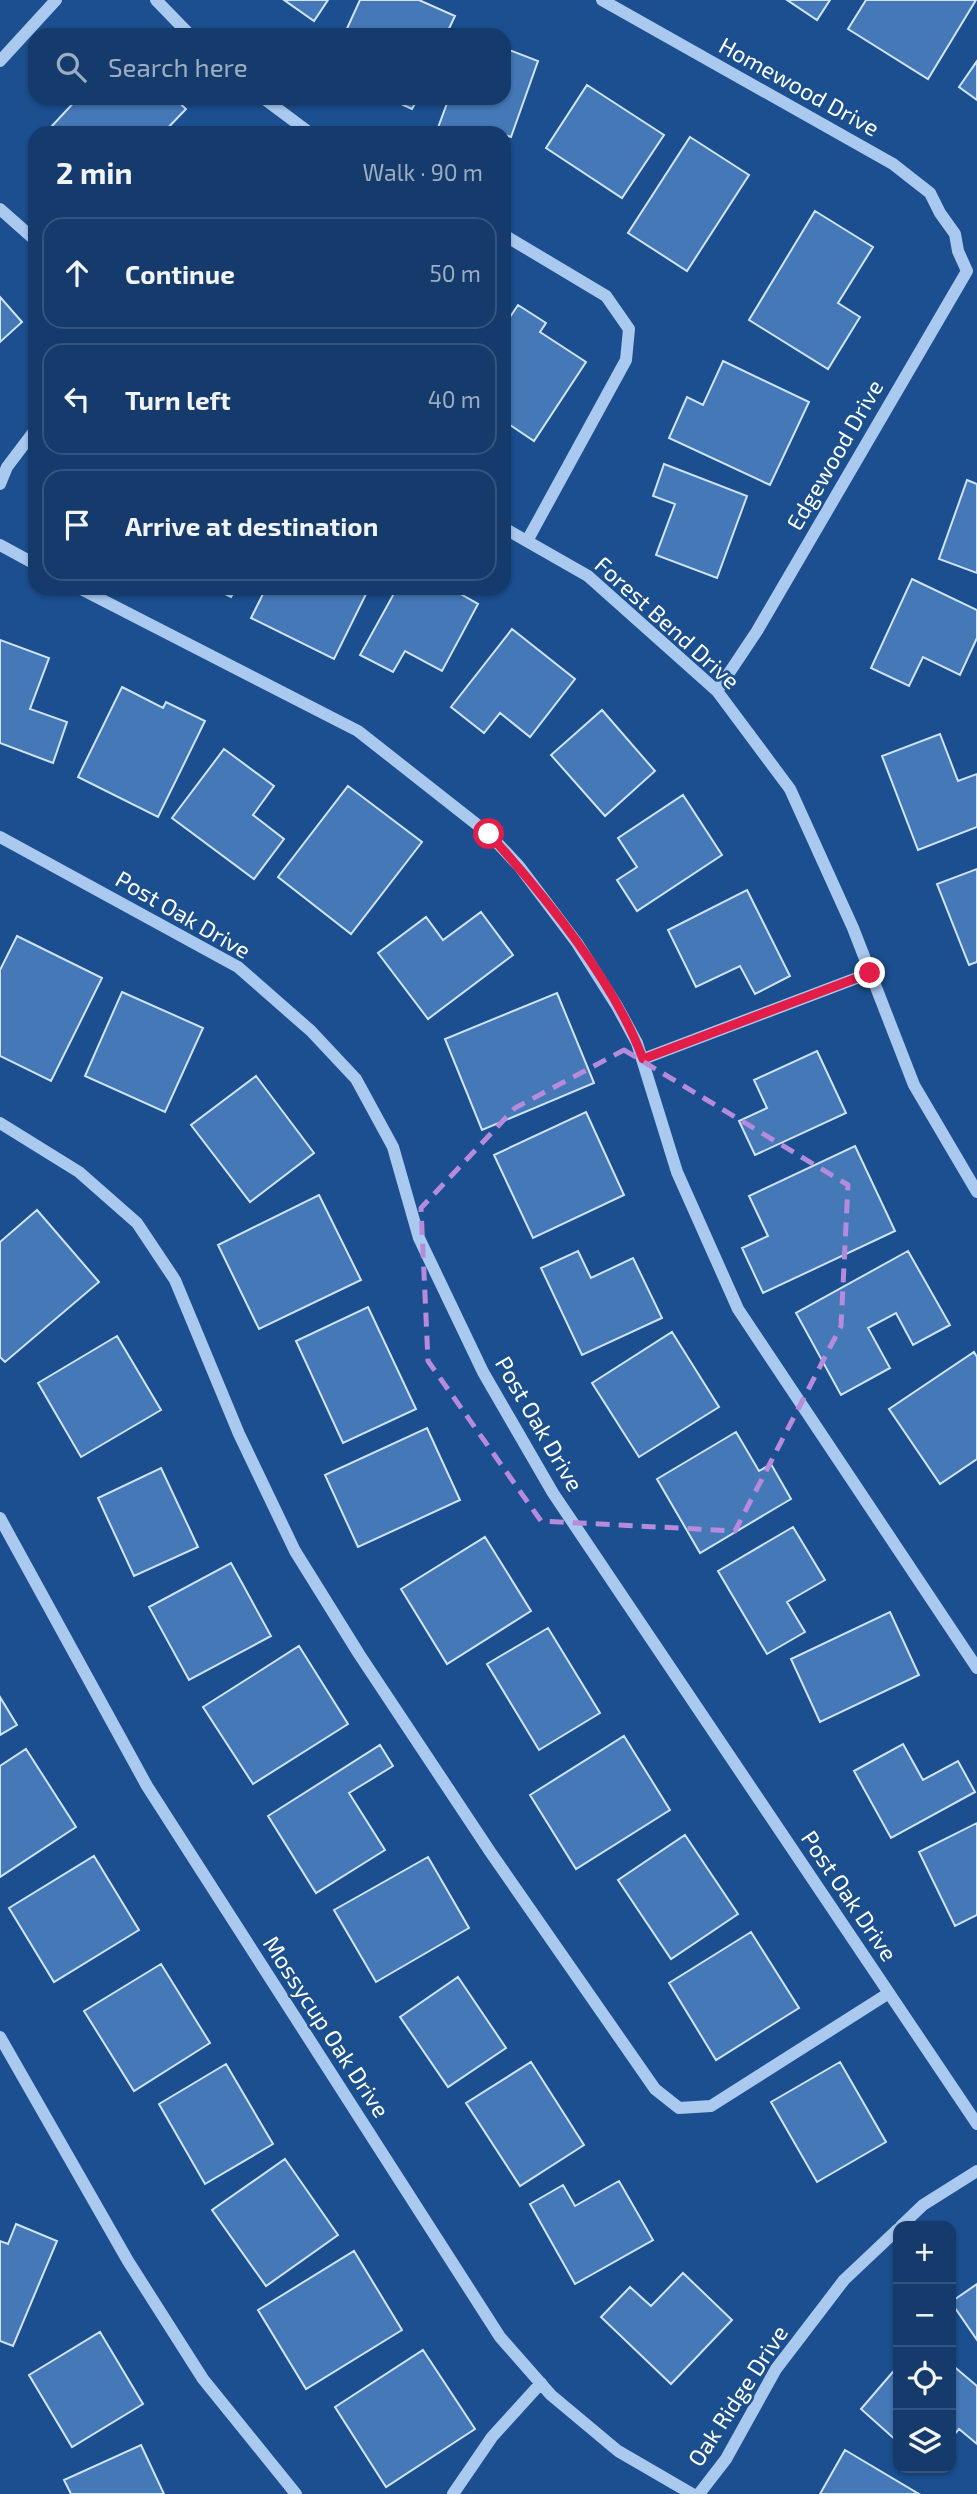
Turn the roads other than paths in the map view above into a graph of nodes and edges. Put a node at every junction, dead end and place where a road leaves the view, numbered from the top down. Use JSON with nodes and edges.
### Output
{"nodes":[{"id":1,"x":55,"y":0,"type":"edge"},
{"id":2,"x":156,"y":0,"type":"edge"},
{"id":3,"x":601,"y":0,"type":"edge"},
{"id":4,"x":30,"y":28,"type":"edge"},
{"id":5,"x":183,"y":28,"type":"edge"},
{"id":6,"x":28,"y":30,"type":"edge"},
{"id":7,"x":0,"y":61,"type":"edge"},
{"id":8,"x":272,"y":105,"type":"edge"},
{"id":9,"x":301,"y":126,"type":"edge"},
{"id":10,"x":0,"y":209,"type":"edge"},
{"id":11,"x":28,"y":234,"type":"edge"},
{"id":12,"x":955,"y":234,"type":"joint"},
{"id":13,"x":511,"y":239,"type":"edge"},
{"id":14,"x":28,"y":439,"type":"edge"},
{"id":15,"x":0,"y":484,"type":"edge"},
{"id":16,"x":511,"y":532,"type":"edge"},
{"id":17,"x":527,"y":541,"type":"junction"},
{"id":18,"x":0,"y":545,"type":"edge"},
{"id":19,"x":28,"y":560,"type":"edge"},
{"id":20,"x":93,"y":595,"type":"edge"},
{"id":21,"x":717,"y":691,"type":"junction"},
{"id":22,"x":0,"y":837,"type":"edge"},
{"id":23,"x":870,"y":973,"type":"junction"},
{"id":24,"x":643,"y":1059,"type":"junction"},
{"id":25,"x":0,"y":1123,"type":"edge"},
{"id":26,"x":977,"y":1192,"type":"edge"},
{"id":27,"x":0,"y":1518,"type":"edge"},
{"id":28,"x":977,"y":1668,"type":"edge"},
{"id":29,"x":889,"y":1993,"type":"junction"},
{"id":30,"x":0,"y":2037,"type":"edge"},
{"id":31,"x":5,"y":2060,"type":"edge"},
{"id":32,"x":977,"y":2124,"type":"edge"},
{"id":33,"x":977,"y":2171,"type":"edge"},
{"id":34,"x":906,"y":2221,"type":"edge"},
{"id":35,"x":893,"y":2234,"type":"edge"},
{"id":36,"x":541,"y":2383,"type":"junction"},
{"id":37,"x":296,"y":2494,"type":"edge"},
{"id":38,"x":453,"y":2494,"type":"edge"},
{"id":39,"x":692,"y":2494,"type":"edge"},
{"id":40,"x":699,"y":2494,"type":"edge"}],
"edges":[{"from":1,"to":4,"type":"street"},
{"from":2,"to":5,"type":"street"},
{"from":3,"to":12,"type":"street","name":"Homewood Drive"},
{"from":6,"to":7,"type":"street"},
{"from":8,"to":9,"type":"street"},
{"from":10,"to":11,"type":"street"},
{"from":12,"to":21,"type":"street","name":"Edgewood Drive"},
{"from":13,"to":17,"type":"street"},
{"from":14,"to":15,"type":"street"},
{"from":16,"to":17,"type":"street","name":"Forest Bend Drive"},
{"from":17,"to":21,"type":"street","name":"Forest Bend Drive"},
{"from":18,"to":19,"type":"street"},
{"from":20,"to":24,"type":"street"},
{"from":21,"to":23,"type":"street","name":"Forest Bend Drive"},
{"from":22,"to":29,"type":"street","name":"Post Oak Drive"},
{"from":23,"to":24,"type":"street"},
{"from":23,"to":26,"type":"street","name":"Forest Bend Drive"},
{"from":24,"to":28,"type":"street"},
{"from":25,"to":29,"type":"street"},
{"from":27,"to":36,"type":"street","name":"Mossycup Oak Drive"},
{"from":29,"to":32,"type":"street","name":"Post Oak Drive"},
{"from":30,"to":31,"type":"street"},
{"from":31,"to":37,"type":"street"},
{"from":33,"to":34,"type":"street","name":"Oak Ridge Drive"},
{"from":35,"to":40,"type":"street","name":"Oak Ridge Drive"},
{"from":36,"to":38,"type":"street"},
{"from":36,"to":39,"type":"street","name":"Mossycup Oak Drive"}]}
